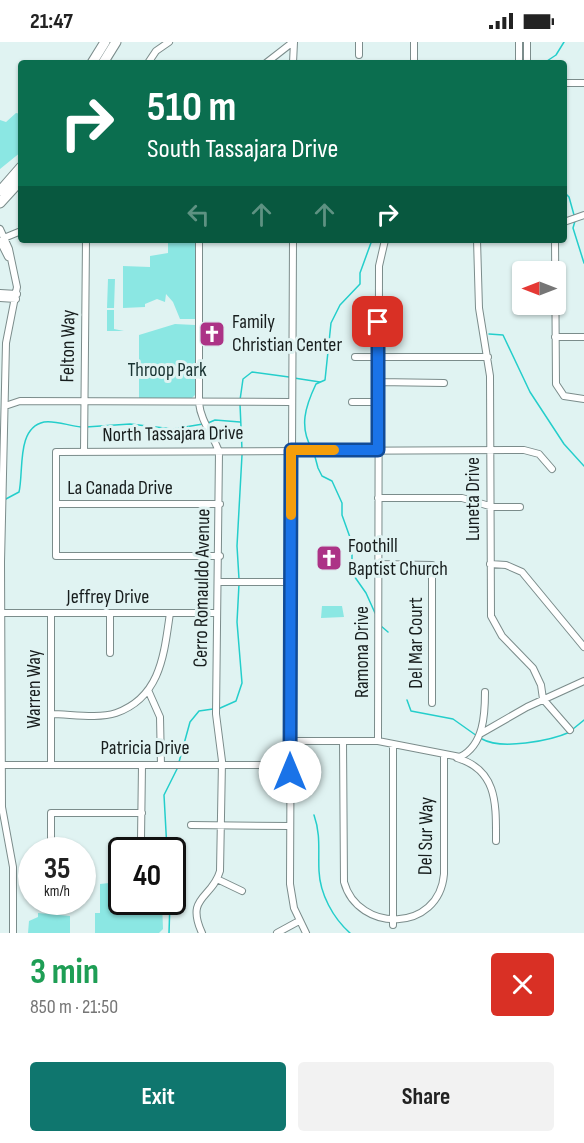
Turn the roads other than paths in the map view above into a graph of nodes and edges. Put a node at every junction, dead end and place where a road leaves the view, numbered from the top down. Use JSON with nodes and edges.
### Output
{"nodes":[{"id":1,"x":105,"y":42,"type":"edge"},
{"id":2,"x":116,"y":42,"type":"edge"},
{"id":3,"x":169,"y":42,"type":"edge"},
{"id":4,"x":293,"y":42,"type":"edge"},
{"id":5,"x":359,"y":42,"type":"edge"},
{"id":6,"x":414,"y":42,"type":"edge"},
{"id":7,"x":519,"y":42,"type":"edge"},
{"id":8,"x":527,"y":42,"type":"edge"},
{"id":9,"x":359,"y":55,"type":"dead end"},
{"id":10,"x":94,"y":60,"type":"edge"},
{"id":11,"x":105,"y":60,"type":"edge"},
{"id":12,"x":150,"y":60,"type":"edge"},
{"id":13,"x":270,"y":60,"type":"edge"},
{"id":14,"x":293,"y":60,"type":"edge"},
{"id":15,"x":414,"y":60,"type":"edge"},
{"id":16,"x":519,"y":60,"type":"edge"},
{"id":17,"x":527,"y":60,"type":"edge"},
{"id":18,"x":567,"y":83,"type":"edge"},
{"id":19,"x":584,"y":83,"type":"edge"},
{"id":20,"x":18,"y":170,"type":"edge"},
{"id":21,"x":18,"y":183,"type":"edge"},
{"id":22,"x":0,"y":190,"type":"edge"},
{"id":23,"x":0,"y":203,"type":"edge"},
{"id":24,"x":584,"y":215,"type":"edge"},
{"id":25,"x":567,"y":221,"type":"edge"},
{"id":26,"x":0,"y":229,"type":"edge"},
{"id":27,"x":18,"y":232,"type":"edge"},
{"id":28,"x":2,"y":240,"type":"edge"},
{"id":29,"x":86,"y":243,"type":"edge"},
{"id":30,"x":199,"y":243,"type":"edge"},
{"id":31,"x":293,"y":243,"type":"edge"},
{"id":32,"x":384,"y":243,"type":"edge"},
{"id":33,"x":477,"y":243,"type":"edge"},
{"id":34,"x":555,"y":243,"type":"edge"},
{"id":35,"x":0,"y":293,"type":"edge"},
{"id":36,"x":17,"y":296,"type":"junction"},
{"id":37,"x":0,"y":298,"type":"edge"},
{"id":38,"x":555,"y":337,"type":"junction"},
{"id":39,"x":584,"y":337,"type":"edge"},
{"id":40,"x":355,"y":357,"type":"dead end"},
{"id":41,"x":378,"y":357,"type":"junction"},
{"id":42,"x":488,"y":357,"type":"junction"},
{"id":43,"x":378,"y":382,"type":"junction"},
{"id":44,"x":444,"y":383,"type":"dead end"},
{"id":45,"x":584,"y":399,"type":"edge"},
{"id":46,"x":84,"y":402,"type":"junction"},
{"id":47,"x":290,"y":402,"type":"junction"},
{"id":48,"x":352,"y":402,"type":"dead end"},
{"id":49,"x":378,"y":402,"type":"junction"},
{"id":50,"x":199,"y":403,"type":"junction"},
{"id":51,"x":5,"y":406,"type":"junction"},
{"id":52,"x":2,"y":422,"type":"edge"},
{"id":53,"x":291,"y":450,"type":"junction"},
{"id":54,"x":378,"y":450,"type":"junction"},
{"id":55,"x":490,"y":450,"type":"junction"},
{"id":56,"x":84,"y":452,"type":"junction"},
{"id":57,"x":219,"y":452,"type":"junction"},
{"id":58,"x":552,"y":469,"type":"dead end"},
{"id":59,"x":1,"y":472,"type":"edge"},
{"id":60,"x":378,"y":498,"type":"junction"},
{"id":61,"x":56,"y":504,"type":"junction"},
{"id":62,"x":220,"y":504,"type":"junction"},
{"id":63,"x":489,"y":506,"type":"junction"},
{"id":64,"x":520,"y":507,"type":"dead end"},
{"id":65,"x":1,"y":532,"type":"edge"},
{"id":66,"x":220,"y":556,"type":"junction"},
{"id":67,"x":378,"y":564,"type":"junction"},
{"id":68,"x":489,"y":564,"type":"junction"},
{"id":69,"x":220,"y":582,"type":"junction"},
{"id":70,"x":290,"y":582,"type":"junction"},
{"id":71,"x":1,"y":613,"type":"edge"},
{"id":72,"x":51,"y":613,"type":"junction"},
{"id":73,"x":110,"y":613,"type":"junction"},
{"id":74,"x":170,"y":613,"type":"junction"},
{"id":75,"x":217,"y":613,"type":"junction"},
{"id":76,"x":584,"y":647,"type":"edge"},
{"id":77,"x":110,"y":653,"type":"dead end"},
{"id":78,"x":584,"y":681,"type":"edge"},
{"id":79,"x":148,"y":690,"type":"junction"},
{"id":80,"x":484,"y":692,"type":"dead end"},
{"id":81,"x":543,"y":699,"type":"junction"},
{"id":82,"x":432,"y":703,"type":"dead end"},
{"id":83,"x":51,"y":714,"type":"junction"},
{"id":84,"x":570,"y":730,"type":"dead end"},
{"id":85,"x":477,"y":736,"type":"junction"},
{"id":86,"x":290,"y":741,"type":"junction"},
{"id":87,"x":343,"y":741,"type":"junction"},
{"id":88,"x":378,"y":741,"type":"junction"},
{"id":89,"x":393,"y":744,"type":"junction"},
{"id":90,"x":444,"y":755,"type":"junction"},
{"id":91,"x":454,"y":757,"type":"junction"},
{"id":92,"x":1,"y":765,"type":"edge"},
{"id":93,"x":51,"y":765,"type":"junction"},
{"id":94,"x":142,"y":765,"type":"junction"},
{"id":95,"x":162,"y":765,"type":"junction"},
{"id":96,"x":222,"y":765,"type":"junction"},
{"id":97,"x":290,"y":765,"type":"junction"},
{"id":98,"x":142,"y":813,"type":"junction"},
{"id":99,"x":191,"y":825,"type":"dead end"},
{"id":100,"x":221,"y":826,"type":"junction"},
{"id":101,"x":290,"y":826,"type":"junction"},
{"id":102,"x":51,"y":837,"type":"edge"},
{"id":103,"x":141,"y":837,"type":"edge"},
{"id":104,"x":496,"y":841,"type":"dead end"},
{"id":105,"x":217,"y":879,"type":"junction"},
{"id":106,"x":242,"y":891,"type":"dead end"},
{"id":107,"x":299,"y":921,"type":"junction"},
{"id":108,"x":393,"y":925,"type":"junction"},
{"id":109,"x":13,"y":933,"type":"edge"},
{"id":110,"x":202,"y":933,"type":"edge"},
{"id":111,"x":278,"y":933,"type":"edge"},
{"id":112,"x":306,"y":933,"type":"edge"}],
"edges":[{"from":1,"to":10,"type":"highway"},
{"from":2,"to":11,"type":"highway"},
{"from":3,"to":12,"type":"street"},
{"from":4,"to":13,"type":"street"},
{"from":4,"to":14,"type":"street"},
{"from":5,"to":9,"type":"street"},
{"from":6,"to":15,"type":"street"},
{"from":7,"to":16,"type":"street"},
{"from":8,"to":17,"type":"street"},
{"from":18,"to":19,"type":"street"},
{"from":20,"to":22,"type":"highway"},
{"from":21,"to":23,"type":"highway"},
{"from":24,"to":25,"type":"street"},
{"from":26,"to":28,"type":"street"},
{"from":27,"to":28,"type":"street"},
{"from":28,"to":36,"type":"street"},
{"from":29,"to":46,"type":"street","name":"Felton Way"},
{"from":30,"to":50,"type":"street","name":"Cerro Romauldo Avenue"},
{"from":31,"to":47,"type":"street"},
{"from":32,"to":41,"type":"street","name":"Ramona Drive"},
{"from":33,"to":42,"type":"street","name":"Luneta Drive"},
{"from":34,"to":38,"type":"street"},
{"from":35,"to":36,"type":"street"},
{"from":36,"to":37,"type":"street"},
{"from":36,"to":51,"type":"street"},
{"from":38,"to":39,"type":"street"},
{"from":38,"to":45,"type":"street"},
{"from":40,"to":41,"type":"street"},
{"from":41,"to":42,"type":"street"},
{"from":41,"to":43,"type":"street","name":"Ramona Drive"},
{"from":42,"to":55,"type":"street","name":"Luneta Drive"},
{"from":43,"to":44,"type":"street"},
{"from":43,"to":49,"type":"street","name":"Ramona Drive"},
{"from":46,"to":50,"type":"street"},
{"from":46,"to":51,"type":"street"},
{"from":46,"to":56,"type":"street","name":"Felton Way"},
{"from":47,"to":50,"type":"street"},
{"from":47,"to":53,"type":"street"},
{"from":48,"to":49,"type":"street"},
{"from":49,"to":54,"type":"street","name":"Ramona Drive"},
{"from":50,"to":57,"type":"street","name":"Cerro Romauldo Avenue"},
{"from":51,"to":52,"type":"street"},
{"from":52,"to":59,"type":"street"},
{"from":53,"to":54,"type":"street","name":"North Tassajara Drive"},
{"from":53,"to":57,"type":"street","name":"North Tassajara Drive"},
{"from":53,"to":70,"type":"street"},
{"from":54,"to":55,"type":"street","name":"North Tassajara Drive"},
{"from":54,"to":60,"type":"street","name":"Ramona Drive"},
{"from":55,"to":58,"type":"street","name":"North Tassajara Drive"},
{"from":55,"to":63,"type":"street","name":"Luneta Drive"},
{"from":56,"to":57,"type":"street","name":"North Tassajara Drive"},
{"from":56,"to":61,"type":"street","name":"North Tassajara Drive"},
{"from":57,"to":62,"type":"street","name":"Cerro Romauldo Avenue"},
{"from":59,"to":65,"type":"street"},
{"from":60,"to":63,"type":"street"},
{"from":60,"to":67,"type":"street","name":"Ramona Drive"},
{"from":61,"to":62,"type":"street","name":"La Canada Drive"},
{"from":61,"to":66,"type":"street"},
{"from":62,"to":66,"type":"street","name":"Cerro Romauldo Avenue"},
{"from":63,"to":64,"type":"street"},
{"from":63,"to":68,"type":"street","name":"Luneta Drive"},
{"from":65,"to":71,"type":"street"},
{"from":66,"to":69,"type":"street","name":"Cerro Romauldo Avenue"},
{"from":67,"to":82,"type":"street","name":"Del Mar Court"},
{"from":67,"to":88,"type":"street","name":"Ramona Drive"},
{"from":68,"to":76,"type":"street"},
{"from":68,"to":81,"type":"street","name":"Luneta Drive"},
{"from":69,"to":70,"type":"street"},
{"from":69,"to":75,"type":"street","name":"Cerro Romauldo Avenue"},
{"from":70,"to":86,"type":"street"},
{"from":71,"to":72,"type":"street","name":"Jeffrey Drive"},
{"from":71,"to":92,"type":"street"},
{"from":72,"to":73,"type":"street","name":"Jeffrey Drive"},
{"from":72,"to":83,"type":"street","name":"Warren Way"},
{"from":73,"to":74,"type":"street","name":"Jeffrey Drive"},
{"from":73,"to":77,"type":"street"},
{"from":74,"to":75,"type":"street","name":"Jeffrey Drive"},
{"from":74,"to":79,"type":"street"},
{"from":75,"to":96,"type":"street","name":"Cerro Romauldo Avenue"},
{"from":78,"to":81,"type":"street"},
{"from":79,"to":83,"type":"street"},
{"from":79,"to":95,"type":"street"},
{"from":80,"to":85,"type":"street"},
{"from":81,"to":84,"type":"street","name":"Luneta Drive"},
{"from":81,"to":85,"type":"street"},
{"from":83,"to":93,"type":"street","name":"Warren Way"},
{"from":85,"to":91,"type":"street"},
{"from":86,"to":87,"type":"street"},
{"from":86,"to":97,"type":"street"},
{"from":87,"to":88,"type":"street"},
{"from":87,"to":108,"type":"street"},
{"from":88,"to":89,"type":"street"},
{"from":89,"to":90,"type":"street"},
{"from":89,"to":108,"type":"street"},
{"from":90,"to":91,"type":"street"},
{"from":90,"to":108,"type":"street","name":"Del Sur Way"},
{"from":91,"to":104,"type":"street"},
{"from":92,"to":93,"type":"street","name":"Patricia Drive"},
{"from":92,"to":109,"type":"street"},
{"from":93,"to":94,"type":"street","name":"Patricia Drive"},
{"from":94,"to":95,"type":"street","name":"Patricia Drive"},
{"from":94,"to":98,"type":"street"},
{"from":95,"to":96,"type":"street","name":"Patricia Drive"},
{"from":96,"to":97,"type":"street","name":"Patricia Drive"},
{"from":96,"to":100,"type":"street","name":"Cerro Romauldo Avenue"},
{"from":97,"to":101,"type":"street"},
{"from":98,"to":102,"type":"street"},
{"from":98,"to":103,"type":"street"},
{"from":99,"to":100,"type":"street"},
{"from":100,"to":101,"type":"street"},
{"from":100,"to":105,"type":"street","name":"Cerro Romauldo Avenue"},
{"from":101,"to":107,"type":"street"},
{"from":105,"to":106,"type":"street"},
{"from":105,"to":110,"type":"street"},
{"from":107,"to":111,"type":"street"},
{"from":107,"to":112,"type":"street"}]}
